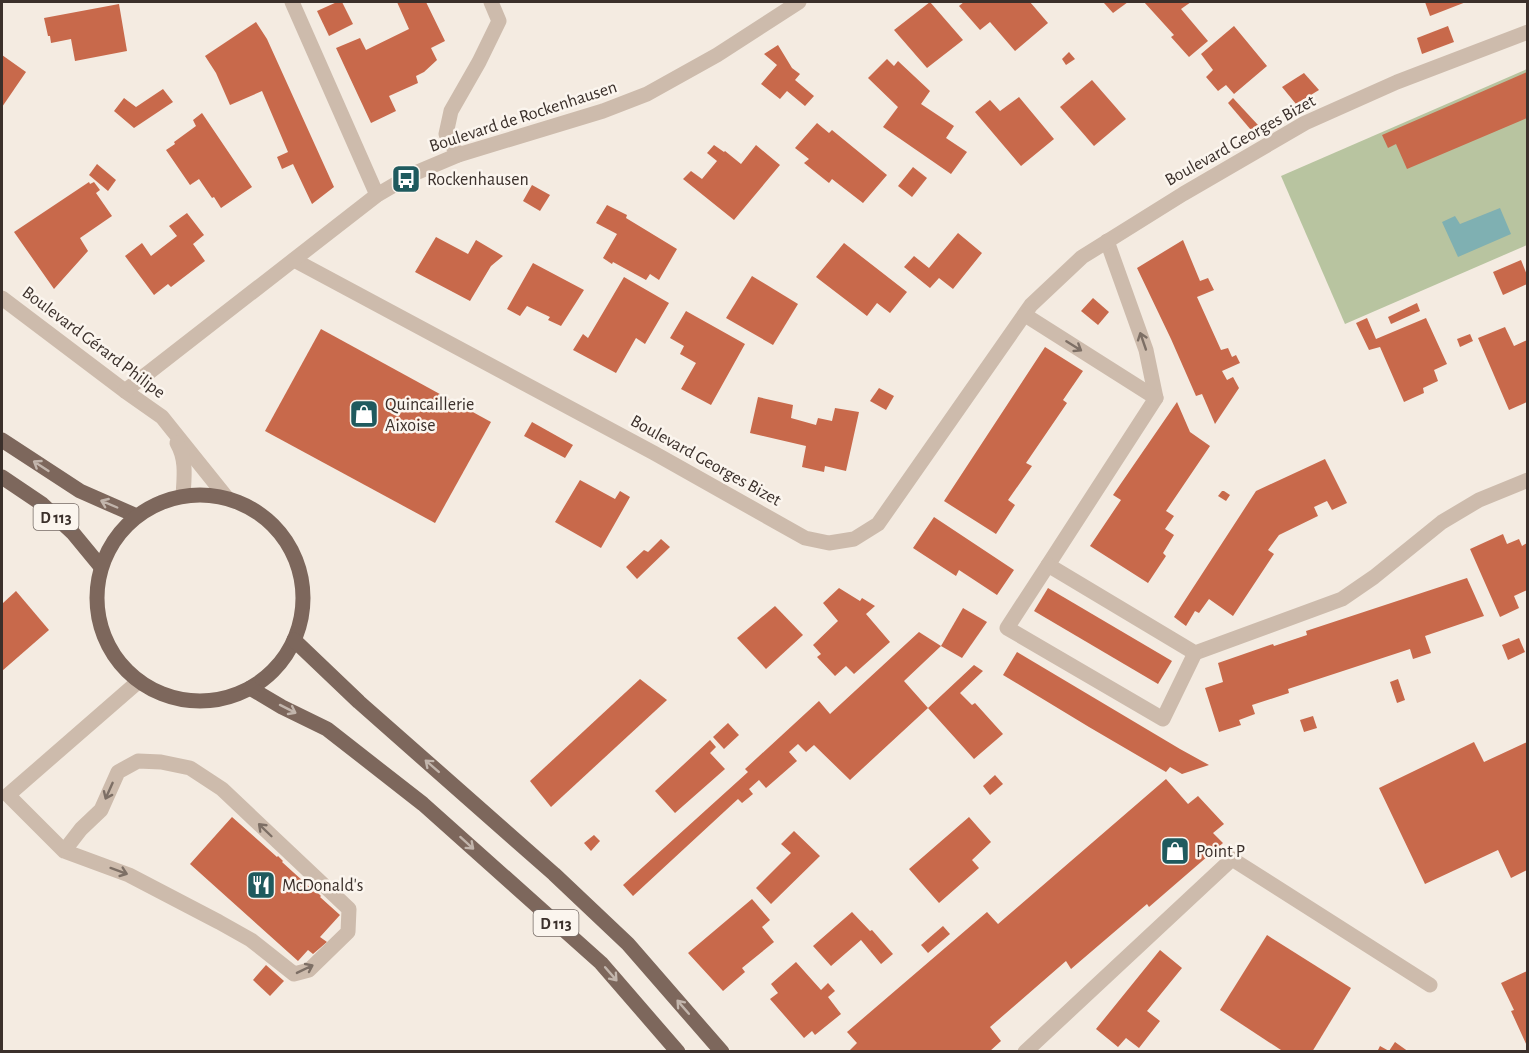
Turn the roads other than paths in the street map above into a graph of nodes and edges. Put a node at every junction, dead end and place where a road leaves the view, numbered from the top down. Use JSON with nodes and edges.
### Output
{"nodes":[{"id":1,"x":292,"y":2,"type":"edge"},
{"id":2,"x":491,"y":2,"type":"edge"},
{"id":3,"x":799,"y":2,"type":"edge"},
{"id":4,"x":1527,"y":32,"type":"edge"},
{"id":5,"x":458,"y":155,"type":"junction"},
{"id":6,"x":377,"y":195,"type":"junction"},
{"id":7,"x":1107,"y":241,"type":"junction"},
{"id":8,"x":294,"y":260,"type":"junction"},
{"id":9,"x":2,"y":298,"type":"edge"},
{"id":10,"x":1025,"y":315,"type":"junction"},
{"id":11,"x":125,"y":391,"type":"junction"},
{"id":12,"x":1156,"y":398,"type":"junction"},
{"id":13,"x":162,"y":417,"type":"junction"},
{"id":14,"x":2,"y":440,"type":"edge"},
{"id":15,"x":2,"y":477,"type":"edge"},
{"id":16,"x":1527,"y":480,"type":"edge"},
{"id":17,"x":183,"y":496,"type":"junction"},
{"id":18,"x":227,"y":498,"type":"junction"},
{"id":19,"x":137,"y":516,"type":"junction"},
{"id":20,"x":1048,"y":565,"type":"junction"},
{"id":21,"x":101,"y":567,"type":"junction"},
{"id":22,"x":294,"y":640,"type":"junction"},
{"id":23,"x":1195,"y":653,"type":"junction"},
{"id":24,"x":139,"y":681,"type":"junction"},
{"id":25,"x":250,"y":688,"type":"junction"},
{"id":26,"x":64,"y":851,"type":"junction"},
{"id":27,"x":1430,"y":985,"type":"dead end"},
{"id":28,"x":678,"y":1052,"type":"edge"},
{"id":29,"x":722,"y":1052,"type":"edge"},
{"id":30,"x":1025,"y":1052,"type":"edge"}],
"edges":[{"from":1,"to":6,"type":"street"},
{"from":2,"to":5,"type":"street"},
{"from":3,"to":5,"type":"street","name":"Boulevard de Rockenhausen"},
{"from":4,"to":7,"type":"street","name":"Boulevard Georges Bizet"},
{"from":5,"to":6,"type":"street","name":"Boulevard de Rockenhausen"},
{"from":6,"to":8,"type":"street","name":"Boulevard de Rockenhausen"},
{"from":7,"to":10,"type":"street","name":"Boulevard Georges Bizet"},
{"from":12,"to":7,"type":"street","one_way":true},
{"from":8,"to":10,"type":"street","name":"Boulevard Georges Bizet"},
{"from":8,"to":11,"type":"street","name":"Boulevard de Rockenhausen"},
{"from":9,"to":11,"type":"street","name":"Boulevard Gérard Philipe"},
{"from":10,"to":12,"type":"street","one_way":true},
{"from":11,"to":13,"type":"street","name":"Boulevard Gérard Philipe"},
{"from":12,"to":20,"type":"street"},
{"from":13,"to":17,"type":"street","name":"Boulevard Gérard Philipe"},
{"from":13,"to":18,"type":"street","name":"Boulevard Gérard Philipe"},
{"from":19,"to":14,"type":"main road","number":"D 113","one_way":true},
{"from":15,"to":21,"type":"main road","number":"D 113"},
{"from":16,"to":23,"type":"street"},
{"from":17,"to":18,"type":"main road"},
{"from":17,"to":19,"type":"main road"},
{"from":18,"to":22,"type":"main road"},
{"from":19,"to":21,"type":"main road"},
{"from":20,"to":23,"type":"street"},
{"from":20,"to":23,"type":"street"},
{"from":21,"to":24,"type":"main road"},
{"from":22,"to":25,"type":"main road"},
{"from":29,"to":22,"type":"main road","number":"D 113","one_way":true},
{"from":24,"to":25,"type":"main road"},
{"from":24,"to":26,"type":"street"},
{"from":25,"to":28,"type":"main road","number":"D 113","one_way":true},
{"from":26,"to":26,"type":"street","one_way":true},
{"from":27,"to":30,"type":"street"}]}
